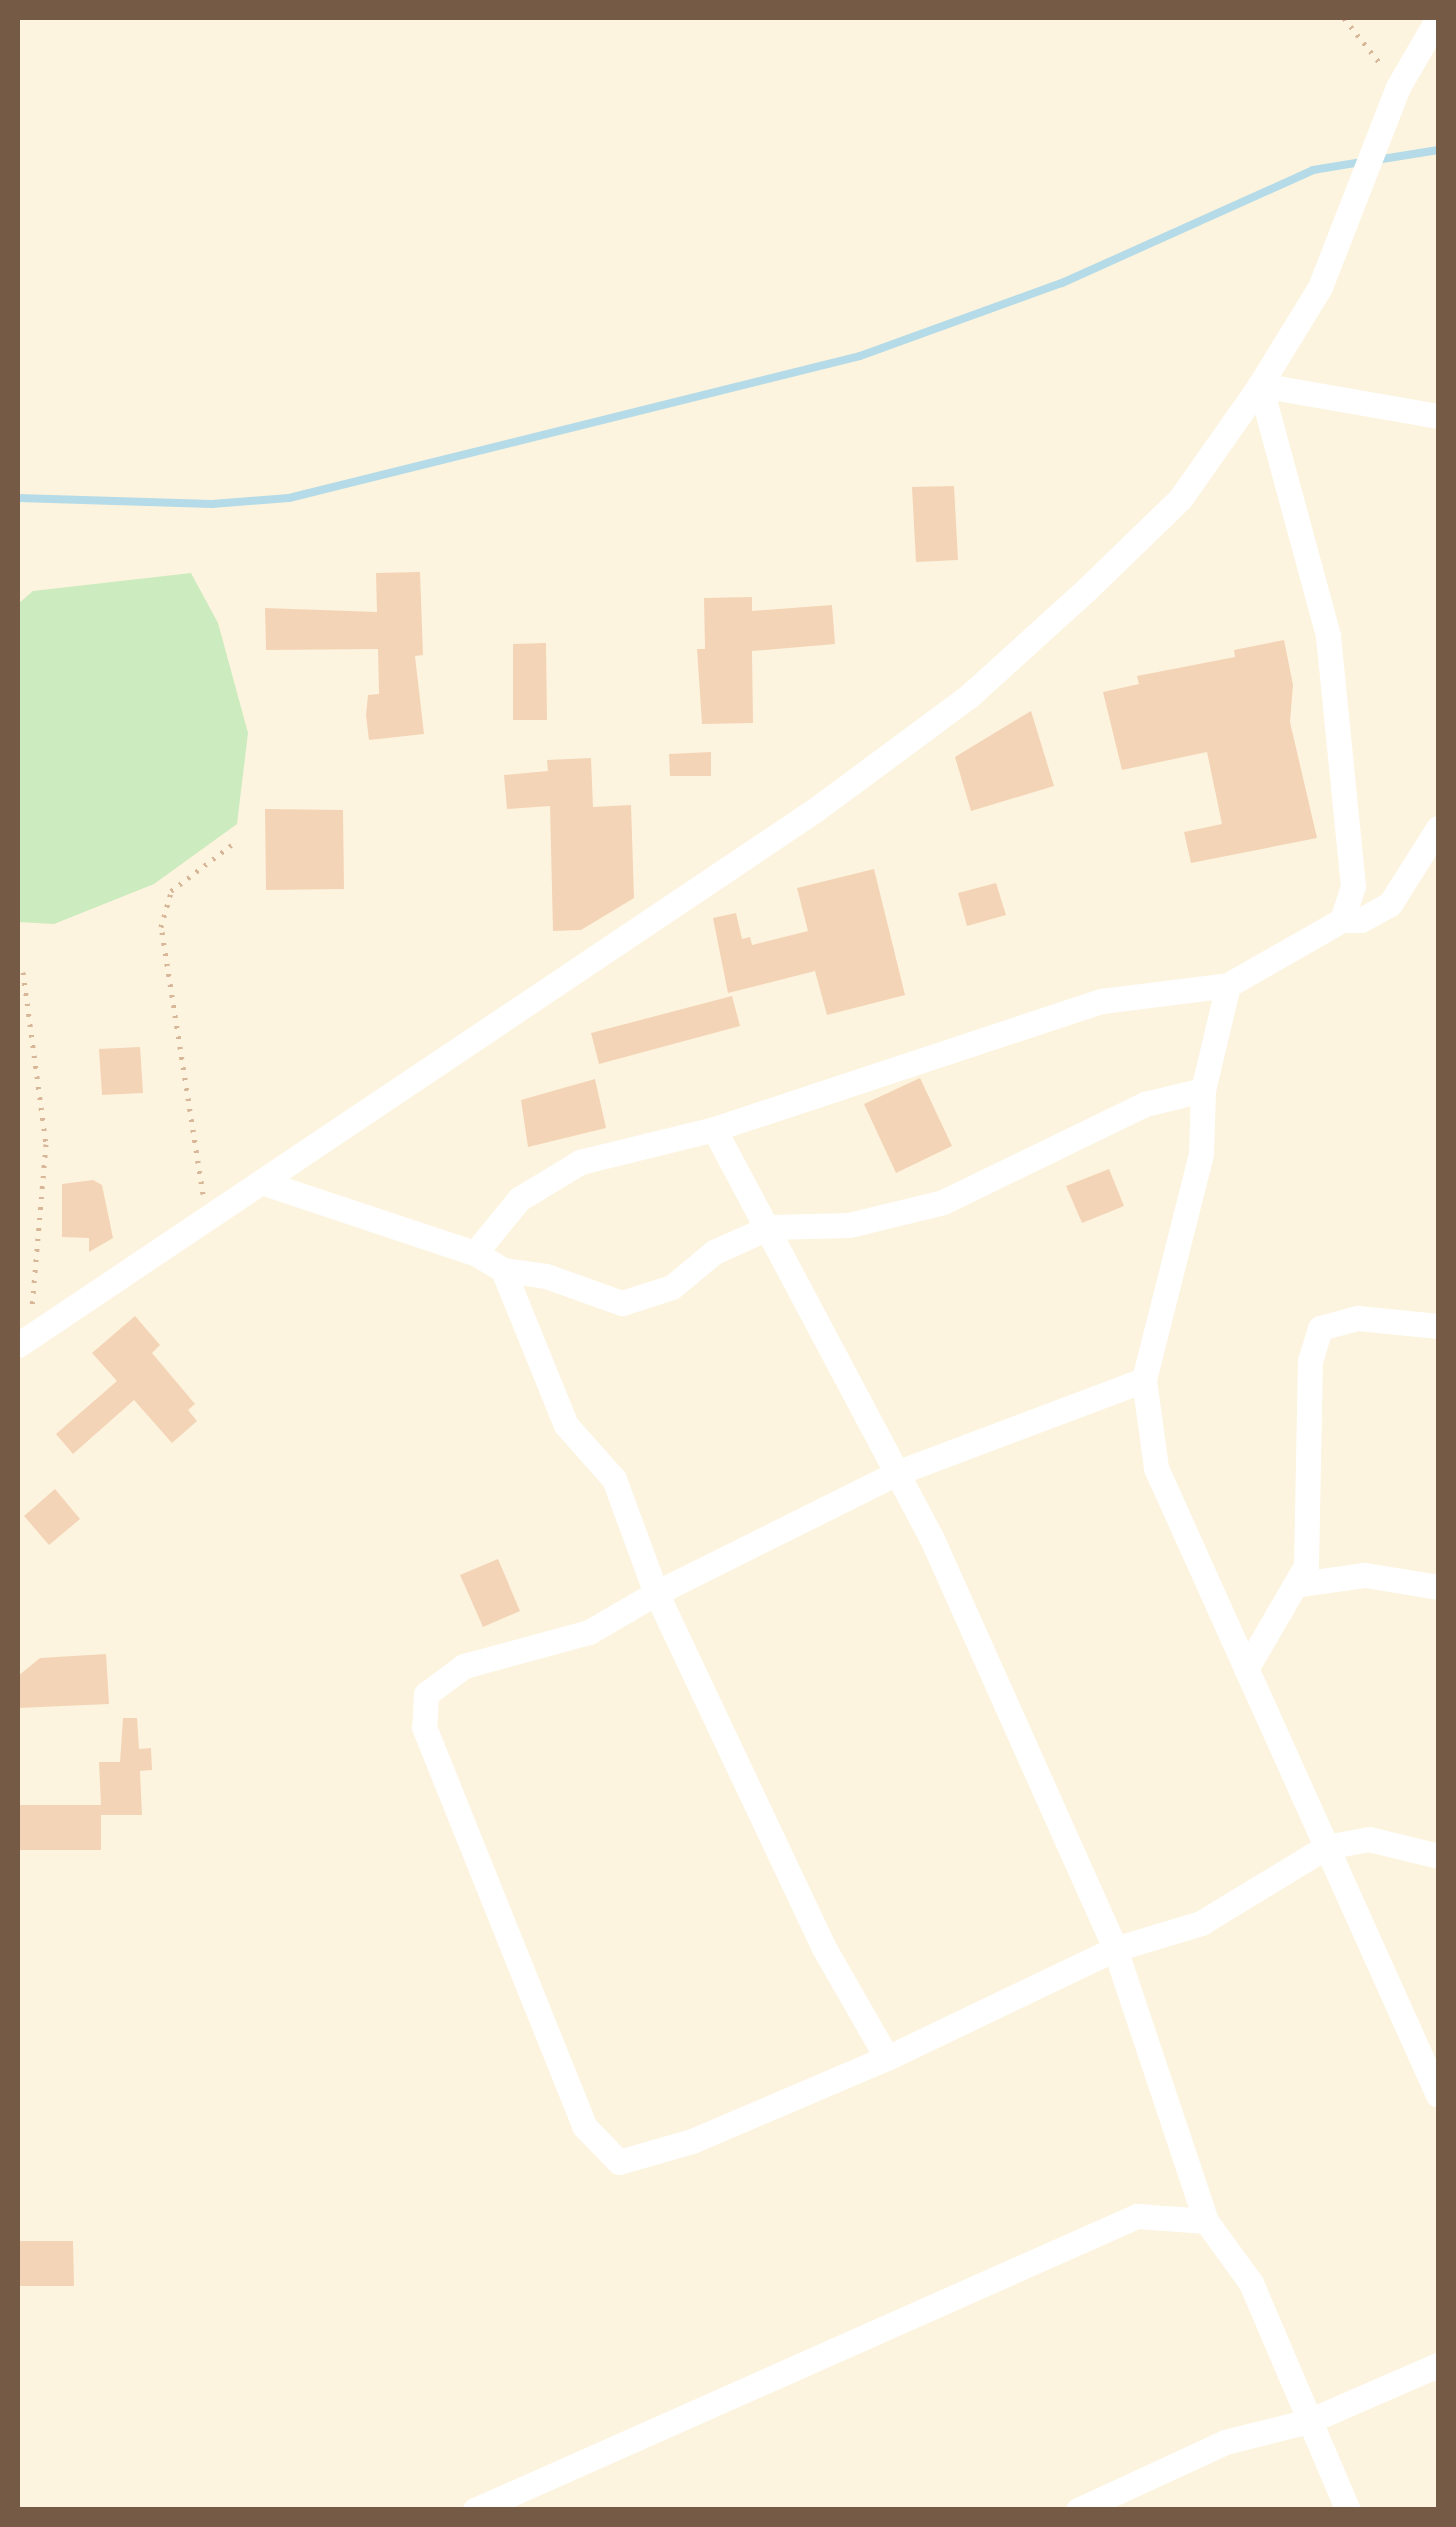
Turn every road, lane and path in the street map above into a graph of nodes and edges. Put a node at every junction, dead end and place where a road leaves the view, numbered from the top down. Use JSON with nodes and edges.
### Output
{"nodes":[{"id":1,"x":1344,"y":18,"type":"edge"},
{"id":2,"x":1438,"y":18,"type":"edge"},
{"id":3,"x":1398,"y":87,"type":"junction"},
{"id":4,"x":1260,"y":385,"type":"junction"},
{"id":5,"x":1438,"y":416,"type":"edge"},
{"id":6,"x":1438,"y":828,"type":"edge"},
{"id":7,"x":234,"y":843,"type":"dead end"},
{"id":8,"x":1342,"y":920,"type":"junction"},
{"id":9,"x":23,"y":972,"type":"dead end"},
{"id":10,"x":1228,"y":985,"type":"junction"},
{"id":11,"x":1202,"y":1090,"type":"junction"},
{"id":12,"x":714,"y":1129,"type":"junction"},
{"id":13,"x":264,"y":1184,"type":"junction"},
{"id":14,"x":207,"y":1217,"type":"junction"},
{"id":15,"x":770,"y":1226,"type":"junction"},
{"id":16,"x":475,"y":1253,"type":"junction"},
{"id":17,"x":503,"y":1270,"type":"junction"},
{"id":18,"x":1438,"y":1326,"type":"edge"},
{"id":19,"x":22,"y":1341,"type":"edge"},
{"id":20,"x":1144,"y":1380,"type":"junction"},
{"id":21,"x":898,"y":1472,"type":"junction"},
{"id":22,"x":1300,"y":1584,"type":"junction"},
{"id":23,"x":1438,"y":1588,"type":"edge"},
{"id":24,"x":656,"y":1593,"type":"junction"},
{"id":25,"x":1246,"y":1669,"type":"junction"},
{"id":26,"x":1326,"y":1847,"type":"junction"},
{"id":27,"x":1438,"y":1856,"type":"edge"},
{"id":28,"x":1116,"y":1949,"type":"junction"},
{"id":29,"x":887,"y":2058,"type":"junction"},
{"id":30,"x":1438,"y":2095,"type":"edge"},
{"id":31,"x":1206,"y":2220,"type":"junction"},
{"id":32,"x":1438,"y":2365,"type":"edge"},
{"id":33,"x":1309,"y":2421,"type":"junction"},
{"id":34,"x":475,"y":2510,"type":"edge"},
{"id":35,"x":1078,"y":2510,"type":"edge"},
{"id":36,"x":1348,"y":2510,"type":"edge"}],
"edges":[{"from":1,"to":3,"type":"path"},
{"from":2,"to":3,"type":"street"},
{"from":3,"to":4,"type":"street"},
{"from":4,"to":5,"type":"street"},
{"from":4,"to":8,"type":"street"},
{"from":4,"to":13,"type":"street"},
{"from":6,"to":8,"type":"street"},
{"from":7,"to":14,"type":"path"},
{"from":8,"to":10,"type":"street"},
{"from":9,"to":19,"type":"path"},
{"from":10,"to":11,"type":"street"},
{"from":10,"to":12,"type":"street"},
{"from":11,"to":15,"type":"street"},
{"from":11,"to":20,"type":"street"},
{"from":12,"to":15,"type":"street"},
{"from":12,"to":16,"type":"street"},
{"from":13,"to":14,"type":"street"},
{"from":13,"to":16,"type":"street"},
{"from":14,"to":19,"type":"street"},
{"from":15,"to":17,"type":"street"},
{"from":15,"to":21,"type":"street"},
{"from":16,"to":17,"type":"street"},
{"from":17,"to":24,"type":"street"},
{"from":18,"to":22,"type":"street"},
{"from":20,"to":21,"type":"street"},
{"from":20,"to":25,"type":"street"},
{"from":21,"to":24,"type":"street"},
{"from":21,"to":28,"type":"street"},
{"from":22,"to":23,"type":"street"},
{"from":22,"to":25,"type":"street"},
{"from":24,"to":29,"type":"street"},
{"from":24,"to":29,"type":"street"},
{"from":25,"to":26,"type":"street"},
{"from":26,"to":27,"type":"street"},
{"from":26,"to":28,"type":"street"},
{"from":26,"to":30,"type":"street"},
{"from":28,"to":29,"type":"street"},
{"from":28,"to":31,"type":"street"},
{"from":31,"to":33,"type":"street"},
{"from":31,"to":34,"type":"street"},
{"from":32,"to":33,"type":"street"},
{"from":33,"to":35,"type":"street"},
{"from":33,"to":36,"type":"street"}]}
